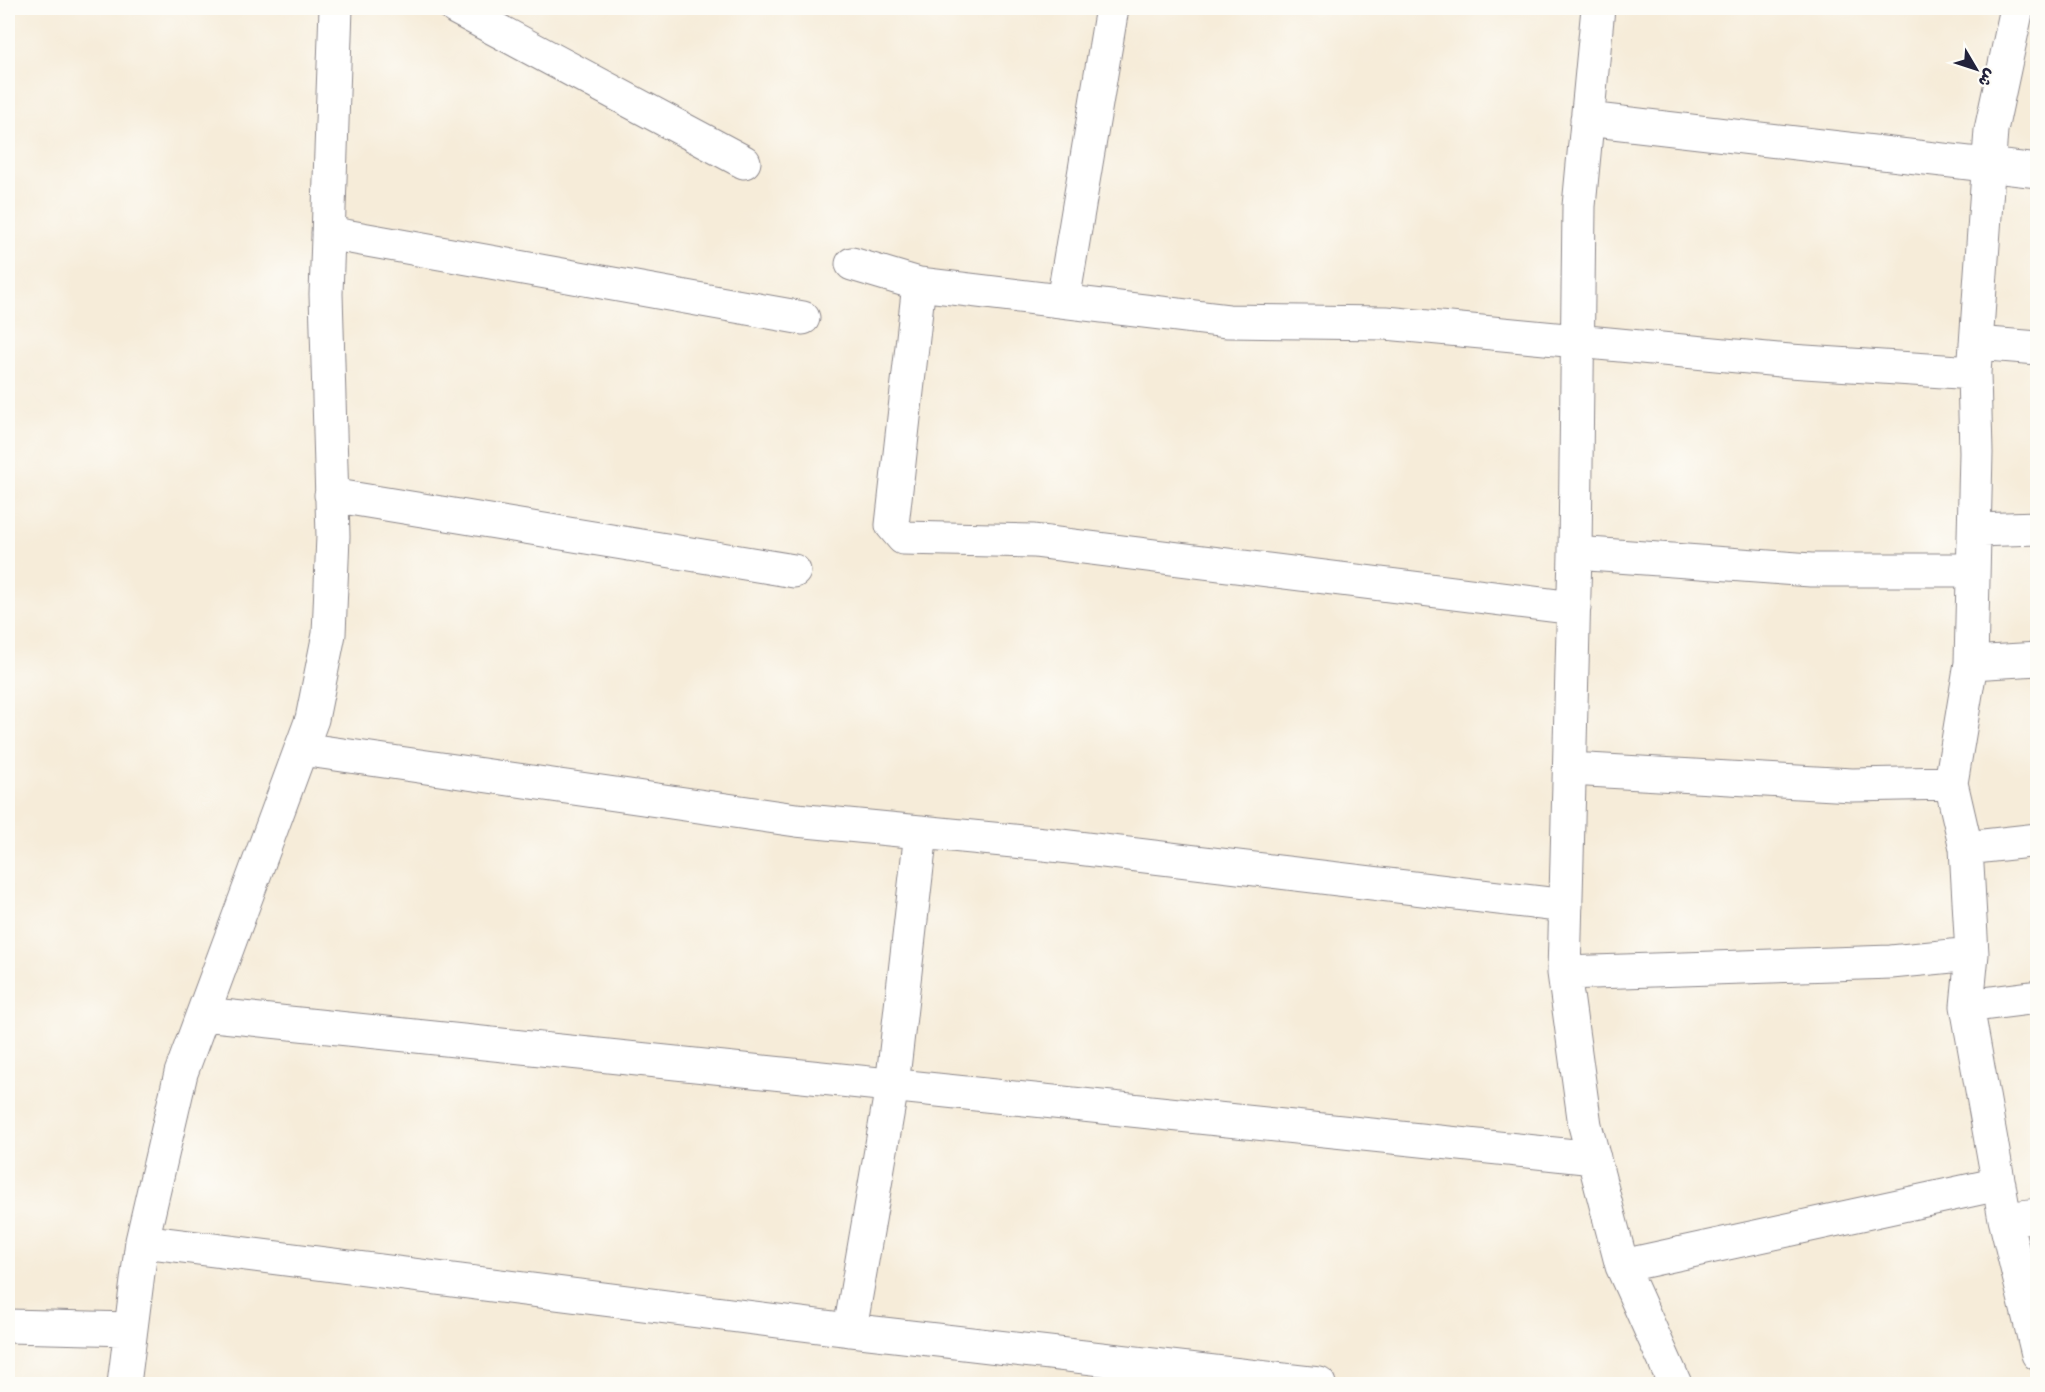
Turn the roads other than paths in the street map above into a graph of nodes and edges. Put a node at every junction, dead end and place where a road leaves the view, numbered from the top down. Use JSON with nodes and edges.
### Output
{"nodes":[{"id":1,"x":336,"y":8,"type":"edge"},
{"id":2,"x":456,"y":8,"type":"edge"},
{"id":3,"x":1112,"y":8,"type":"edge"},
{"id":4,"x":1598,"y":8,"type":"edge"},
{"id":5,"x":2017,"y":8,"type":"edge"},
{"id":6,"x":1587,"y":119,"type":"junction"},
{"id":7,"x":744,"y":162,"type":"dead end"},
{"id":8,"x":1989,"y":165,"type":"junction"},
{"id":9,"x":2037,"y":171,"type":"edge"},
{"id":10,"x":328,"y":233,"type":"junction"},
{"id":11,"x":852,"y":264,"type":"dead end"},
{"id":12,"x":919,"y":284,"type":"junction"},
{"id":13,"x":1063,"y":301,"type":"junction"},
{"id":14,"x":803,"y":318,"type":"dead end"},
{"id":15,"x":1578,"y":341,"type":"junction"},
{"id":16,"x":2037,"y":348,"type":"edge"},
{"id":17,"x":1975,"y":358,"type":"junction"},
{"id":18,"x":331,"y":495,"type":"junction"},
{"id":19,"x":2037,"y":528,"type":"edge"},
{"id":20,"x":1975,"y":530,"type":"junction"},
{"id":21,"x":1575,"y":553,"type":"junction"},
{"id":22,"x":1972,"y":570,"type":"junction"},
{"id":23,"x":794,"y":571,"type":"dead end"},
{"id":24,"x":1574,"y":608,"type":"junction"},
{"id":25,"x":2037,"y":659,"type":"edge"},
{"id":26,"x":1971,"y":663,"type":"junction"},
{"id":27,"x":301,"y":749,"type":"junction"},
{"id":28,"x":1570,"y":769,"type":"junction"},
{"id":29,"x":1951,"y":783,"type":"junction"},
{"id":30,"x":921,"y":832,"type":"junction"},
{"id":31,"x":2037,"y":840,"type":"edge"},
{"id":32,"x":1966,"y":848,"type":"junction"},
{"id":33,"x":1566,"y":906,"type":"junction"},
{"id":34,"x":1972,"y":954,"type":"junction"},
{"id":35,"x":1564,"y":973,"type":"junction"},
{"id":36,"x":2037,"y":997,"type":"edge"},
{"id":37,"x":1967,"y":1006,"type":"junction"},
{"id":38,"x":203,"y":1014,"type":"junction"},
{"id":39,"x":892,"y":1086,"type":"junction"},
{"id":40,"x":1594,"y":1158,"type":"junction"},
{"id":41,"x":1999,"y":1184,"type":"junction"},
{"id":42,"x":2037,"y":1215,"type":"edge"},
{"id":43,"x":2005,"y":1219,"type":"junction"},
{"id":44,"x":142,"y":1241,"type":"junction"},
{"id":45,"x":1622,"y":1266,"type":"junction"},
{"id":46,"x":8,"y":1326,"type":"edge"},
{"id":47,"x":131,"y":1329,"type":"junction"},
{"id":48,"x":850,"y":1330,"type":"junction"},
{"id":49,"x":2037,"y":1354,"type":"edge"},
{"id":50,"x":124,"y":1384,"type":"edge"},
{"id":51,"x":1319,"y":1384,"type":"edge"},
{"id":52,"x":1675,"y":1384,"type":"edge"}],
"edges":[{"from":1,"to":10,"type":"street"},
{"from":2,"to":7,"type":"street"},
{"from":3,"to":13,"type":"street"},
{"from":4,"to":6,"type":"street"},
{"from":5,"to":8,"type":"street"},
{"from":6,"to":8,"type":"street"},
{"from":6,"to":15,"type":"street"},
{"from":8,"to":9,"type":"street"},
{"from":8,"to":17,"type":"street"},
{"from":10,"to":14,"type":"street"},
{"from":10,"to":18,"type":"street"},
{"from":11,"to":12,"type":"street"},
{"from":12,"to":13,"type":"street"},
{"from":12,"to":24,"type":"street"},
{"from":13,"to":15,"type":"street"},
{"from":15,"to":17,"type":"street"},
{"from":15,"to":21,"type":"street"},
{"from":16,"to":17,"type":"street"},
{"from":17,"to":20,"type":"street"},
{"from":18,"to":23,"type":"street"},
{"from":18,"to":27,"type":"street"},
{"from":19,"to":20,"type":"street"},
{"from":20,"to":22,"type":"street"},
{"from":21,"to":22,"type":"street"},
{"from":21,"to":24,"type":"street"},
{"from":22,"to":26,"type":"street"},
{"from":24,"to":28,"type":"street"},
{"from":25,"to":26,"type":"street"},
{"from":26,"to":29,"type":"street"},
{"from":27,"to":30,"type":"street"},
{"from":27,"to":38,"type":"street"},
{"from":28,"to":29,"type":"street"},
{"from":28,"to":33,"type":"street"},
{"from":29,"to":32,"type":"street"},
{"from":30,"to":33,"type":"street"},
{"from":30,"to":39,"type":"street"},
{"from":31,"to":32,"type":"street"},
{"from":32,"to":34,"type":"street"},
{"from":33,"to":35,"type":"street"},
{"from":34,"to":35,"type":"street"},
{"from":34,"to":37,"type":"street"},
{"from":35,"to":40,"type":"street"},
{"from":36,"to":37,"type":"street"},
{"from":37,"to":41,"type":"street"},
{"from":38,"to":39,"type":"street"},
{"from":38,"to":44,"type":"street"},
{"from":39,"to":40,"type":"street"},
{"from":39,"to":48,"type":"street"},
{"from":40,"to":45,"type":"street"},
{"from":41,"to":43,"type":"street"},
{"from":41,"to":45,"type":"street"},
{"from":42,"to":43,"type":"street"},
{"from":43,"to":49,"type":"street"},
{"from":44,"to":47,"type":"street"},
{"from":44,"to":48,"type":"street"},
{"from":45,"to":52,"type":"street"},
{"from":46,"to":47,"type":"street"},
{"from":47,"to":50,"type":"street"},
{"from":48,"to":51,"type":"street"}]}
